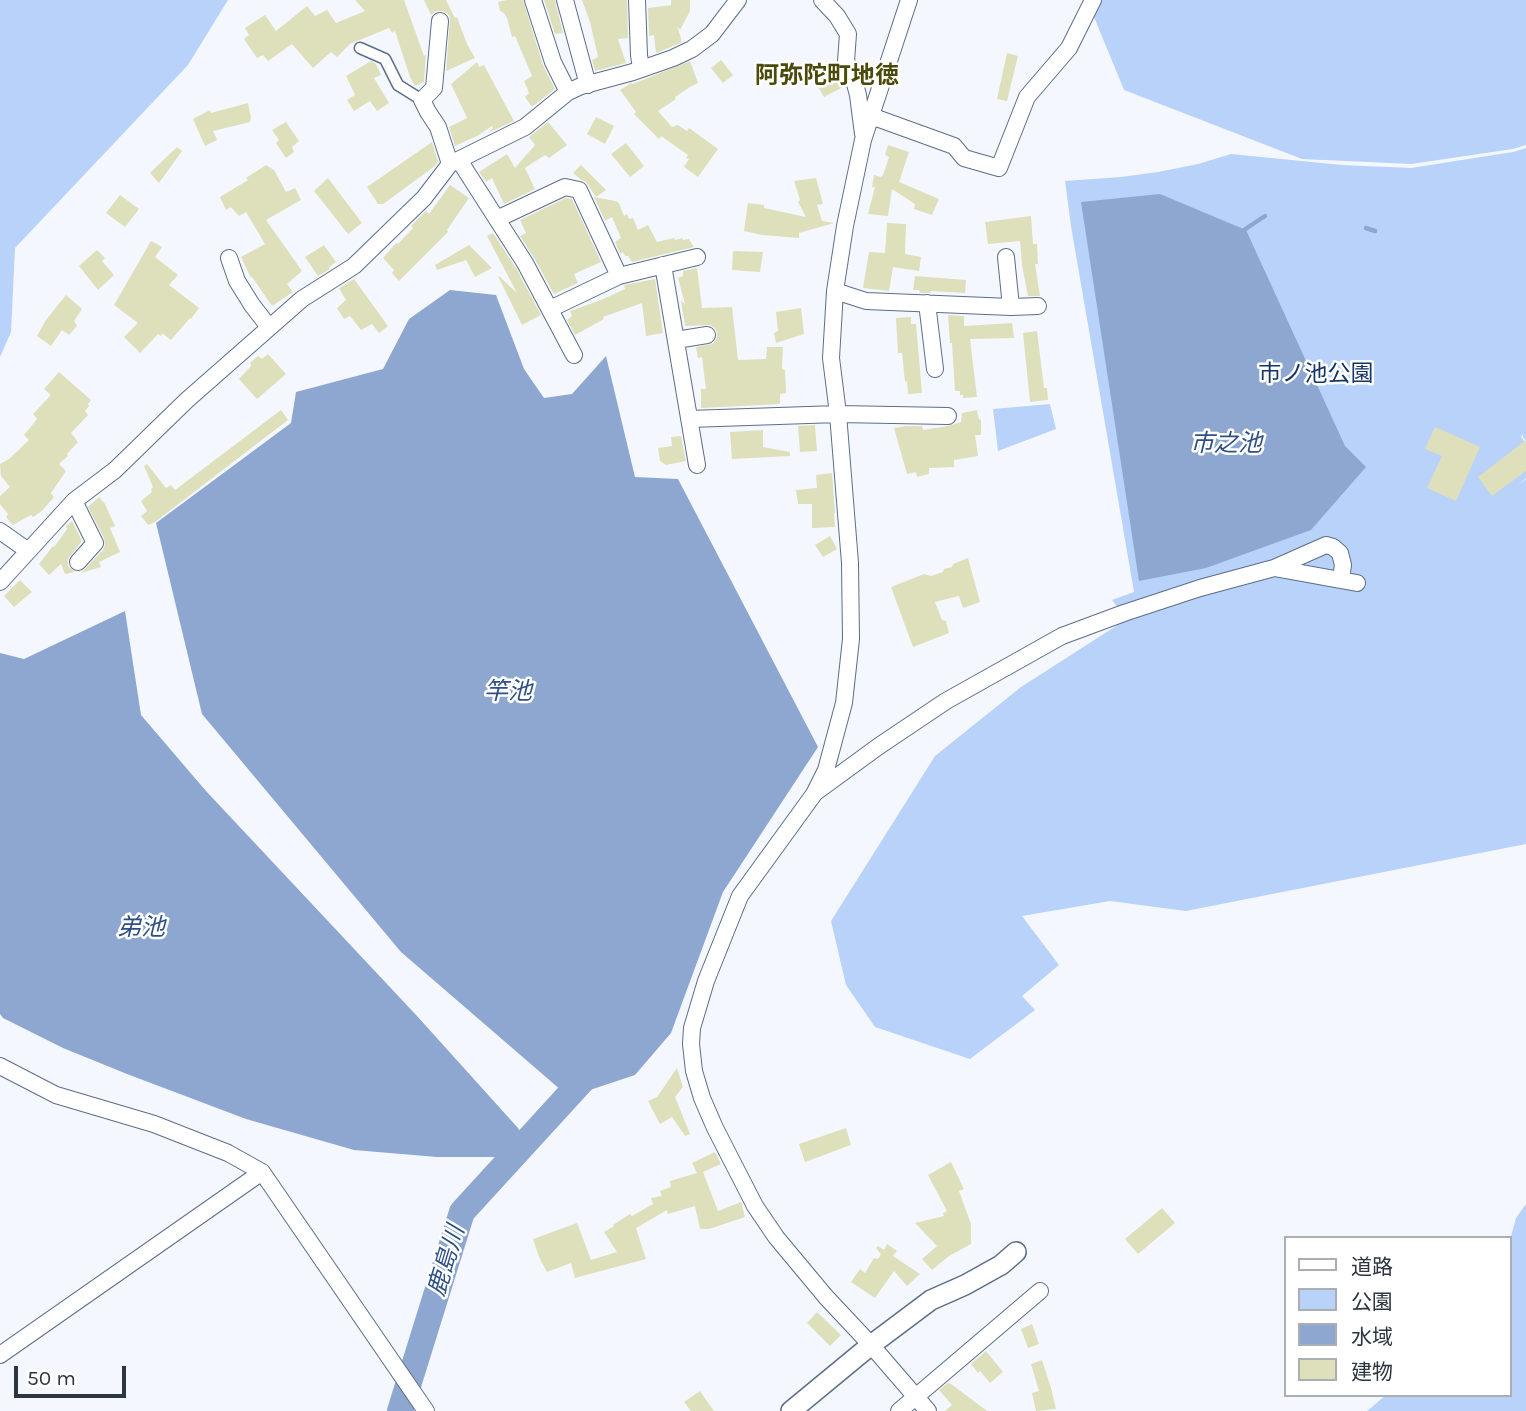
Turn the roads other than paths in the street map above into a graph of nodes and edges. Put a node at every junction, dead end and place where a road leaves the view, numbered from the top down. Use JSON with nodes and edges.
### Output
{"nodes":[{"id":1,"x":533,"y":0,"type":"edge"},
{"id":2,"x":565,"y":0,"type":"edge"},
{"id":3,"x":638,"y":0,"type":"edge"},
{"id":4,"x":738,"y":0,"type":"edge"},
{"id":5,"x":822,"y":0,"type":"edge"},
{"id":6,"x":909,"y":0,"type":"edge"},
{"id":7,"x":1093,"y":0,"type":"edge"},
{"id":8,"x":440,"y":21,"type":"dead end"},
{"id":9,"x":360,"y":48,"type":"dead end"},
{"id":10,"x":641,"y":69,"type":"junction"},
{"id":11,"x":588,"y":85,"type":"junction"},
{"id":12,"x":568,"y":92,"type":"junction"},
{"id":13,"x":422,"y":100,"type":"junction"},
{"id":14,"x":871,"y":116,"type":"junction"},
{"id":15,"x":863,"y":140,"type":"junction"},
{"id":16,"x":455,"y":162,"type":"junction"},
{"id":17,"x":497,"y":219,"type":"junction"},
{"id":18,"x":697,"y":257,"type":"dead end"},
{"id":19,"x":1006,"y":257,"type":"dead end"},
{"id":20,"x":229,"y":258,"type":"dead end"},
{"id":21,"x":663,"y":265,"type":"junction"},
{"id":22,"x":619,"y":276,"type":"junction"},
{"id":23,"x":835,"y":291,"type":"junction"},
{"id":24,"x":927,"y":303,"type":"junction"},
{"id":25,"x":1038,"y":306,"type":"dead end"},
{"id":26,"x":1010,"y":307,"type":"junction"},
{"id":27,"x":550,"y":309,"type":"junction"},
{"id":28,"x":269,"y":327,"type":"junction"},
{"id":29,"x":707,"y":335,"type":"dead end"},
{"id":30,"x":676,"y":340,"type":"junction"},
{"id":31,"x":573,"y":355,"type":"dead end"},
{"id":32,"x":934,"y":370,"type":"dead end"},
{"id":33,"x":838,"y":414,"type":"junction"},
{"id":34,"x":948,"y":416,"type":"dead end"},
{"id":35,"x":689,"y":419,"type":"junction"},
{"id":36,"x":697,"y":465,"type":"dead end"},
{"id":37,"x":74,"y":500,"type":"junction"},
{"id":38,"x":0,"y":531,"type":"edge"},
{"id":39,"x":27,"y":550,"type":"junction"},
{"id":40,"x":78,"y":562,"type":"dead end"},
{"id":41,"x":1275,"y":568,"type":"junction"},
{"id":42,"x":1341,"y":579,"type":"junction"},
{"id":43,"x":0,"y":582,"type":"edge"},
{"id":44,"x":1357,"y":583,"type":"dead end"},
{"id":45,"x":814,"y":794,"type":"junction"},
{"id":46,"x":0,"y":1066,"type":"edge"},
{"id":47,"x":262,"y":1172,"type":"junction"},
{"id":48,"x":1016,"y":1252,"type":"dead end"},
{"id":49,"x":1040,"y":1291,"type":"dead end"},
{"id":50,"x":872,"y":1345,"type":"junction"},
{"id":51,"x":0,"y":1354,"type":"edge"},
{"id":52,"x":917,"y":1397,"type":"junction"},
{"id":53,"x":426,"y":1411,"type":"edge"},
{"id":54,"x":791,"y":1411,"type":"edge"},
{"id":55,"x":899,"y":1411,"type":"edge"},
{"id":56,"x":928,"y":1411,"type":"edge"}],
"edges":[{"from":1,"to":12,"type":"street"},
{"from":2,"to":11,"type":"street"},
{"from":3,"to":10,"type":"street"},
{"from":4,"to":10,"type":"street"},
{"from":5,"to":15,"type":"street"},
{"from":6,"to":14,"type":"street"},
{"from":7,"to":14,"type":"street"},
{"from":8,"to":13,"type":"street"},
{"from":9,"to":13,"type":"street"},
{"from":10,"to":11,"type":"street"},
{"from":11,"to":12,"type":"street"},
{"from":12,"to":16,"type":"street"},
{"from":13,"to":16,"type":"street"},
{"from":14,"to":15,"type":"street"},
{"from":15,"to":23,"type":"street"},
{"from":16,"to":17,"type":"street"},
{"from":16,"to":28,"type":"street"},
{"from":17,"to":22,"type":"street"},
{"from":17,"to":27,"type":"street"},
{"from":18,"to":21,"type":"street"},
{"from":19,"to":26,"type":"street"},
{"from":20,"to":28,"type":"street"},
{"from":21,"to":22,"type":"street"},
{"from":21,"to":30,"type":"street"},
{"from":22,"to":27,"type":"street"},
{"from":23,"to":24,"type":"street"},
{"from":23,"to":33,"type":"street"},
{"from":24,"to":26,"type":"street"},
{"from":24,"to":32,"type":"street"},
{"from":25,"to":26,"type":"street"},
{"from":27,"to":31,"type":"street"},
{"from":28,"to":37,"type":"street"},
{"from":29,"to":30,"type":"street"},
{"from":30,"to":35,"type":"street"},
{"from":33,"to":34,"type":"street"},
{"from":33,"to":35,"type":"street"},
{"from":33,"to":45,"type":"street"},
{"from":35,"to":36,"type":"street"},
{"from":37,"to":39,"type":"street"},
{"from":37,"to":40,"type":"street"},
{"from":38,"to":39,"type":"street"},
{"from":39,"to":43,"type":"street"},
{"from":41,"to":42,"type":"street"},
{"from":41,"to":42,"type":"street"},
{"from":41,"to":45,"type":"street"},
{"from":42,"to":44,"type":"street"},
{"from":45,"to":50,"type":"street"},
{"from":46,"to":47,"type":"street"},
{"from":47,"to":51,"type":"street"},
{"from":47,"to":53,"type":"street"},
{"from":48,"to":50,"type":"street"},
{"from":49,"to":52,"type":"street"},
{"from":50,"to":52,"type":"street"},
{"from":50,"to":54,"type":"street"},
{"from":52,"to":55,"type":"street"},
{"from":52,"to":56,"type":"street"}]}
